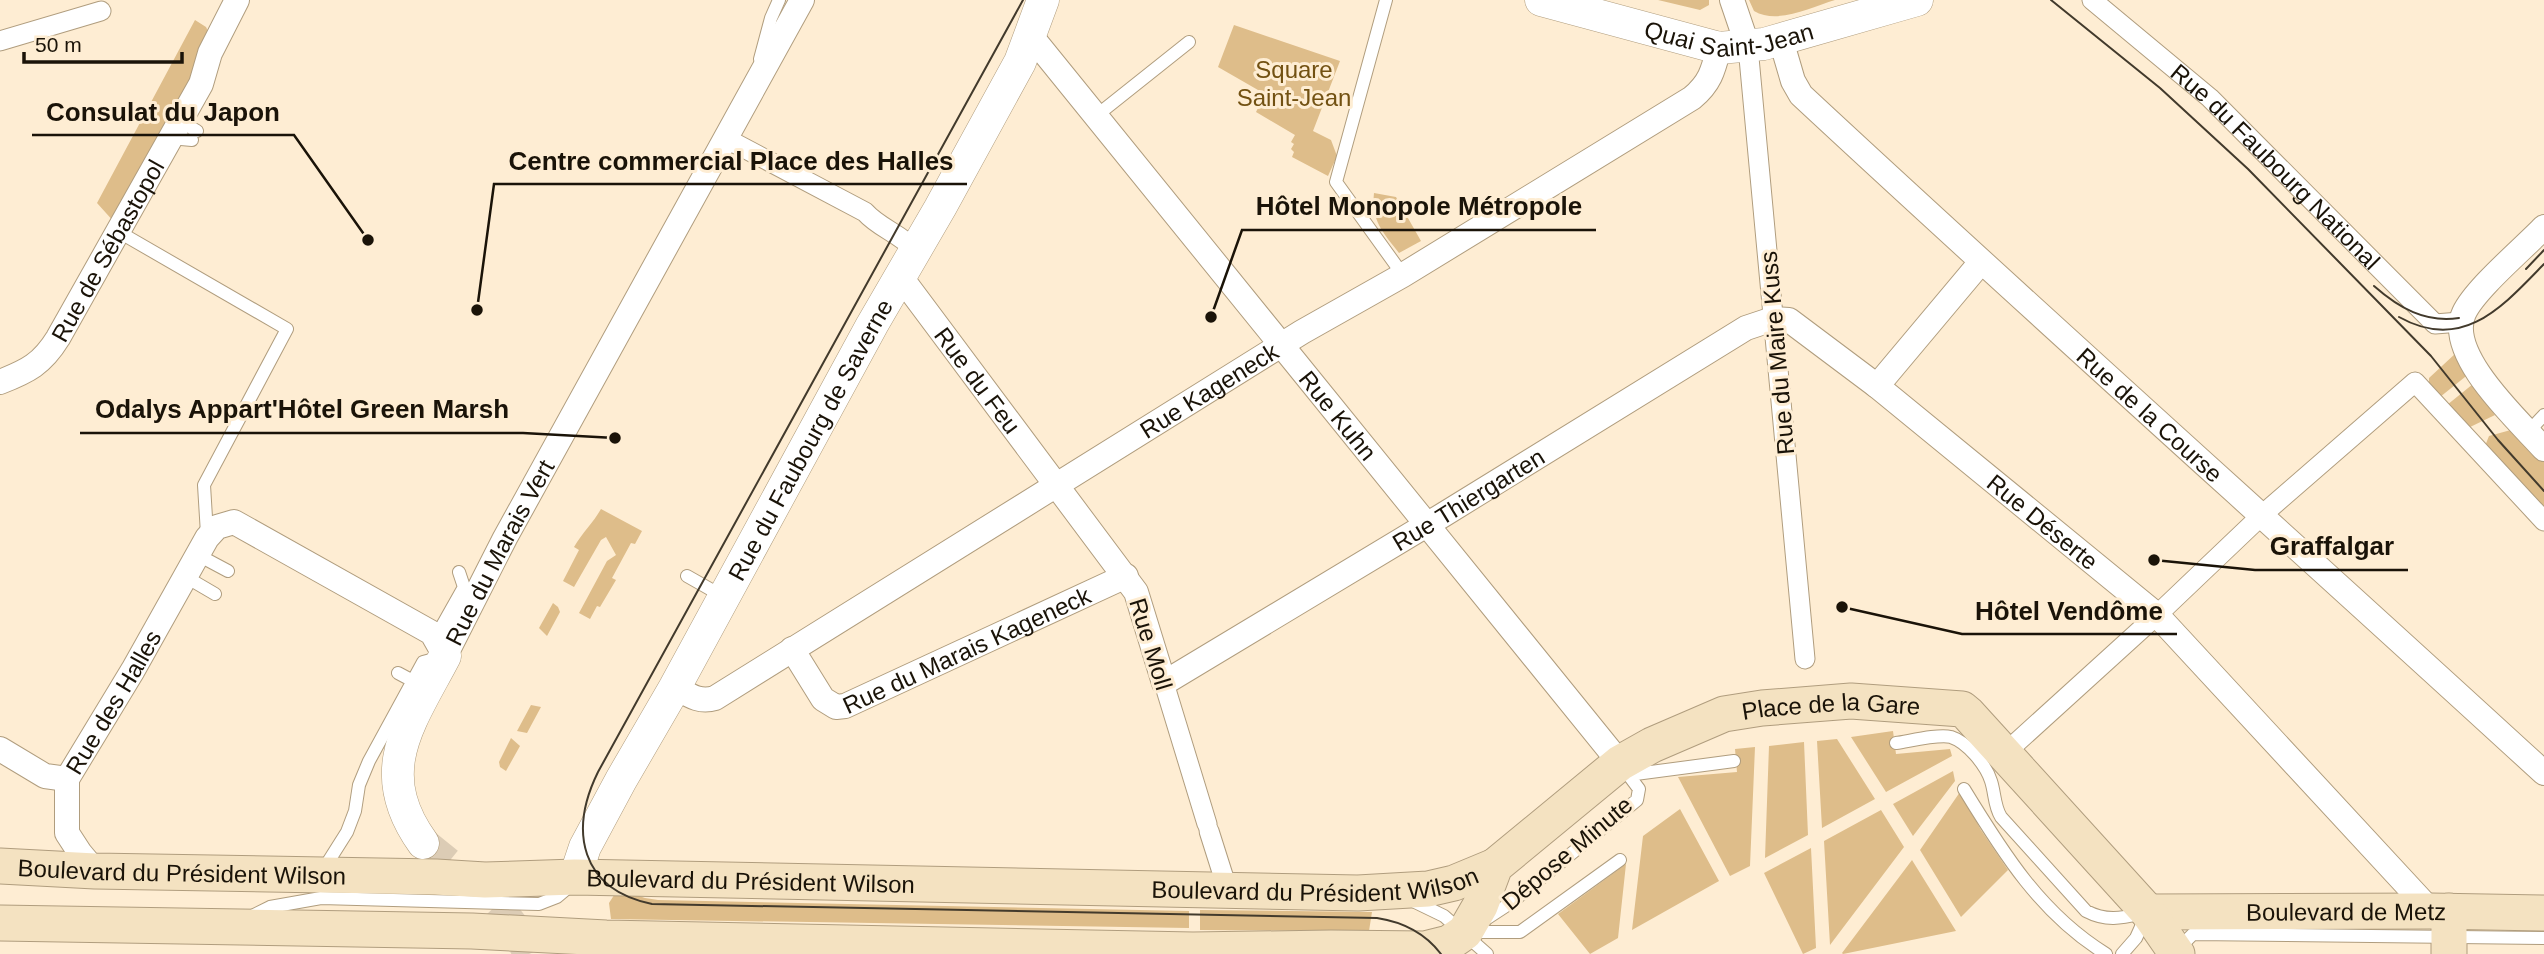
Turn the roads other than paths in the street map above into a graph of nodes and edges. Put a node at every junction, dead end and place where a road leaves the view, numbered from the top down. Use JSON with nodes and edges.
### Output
{"nodes":[{"id":1,"x":237,"y":0,"type":"edge"},
{"id":2,"x":243,"y":0,"type":"edge"},
{"id":3,"x":779,"y":0,"type":"edge"},
{"id":4,"x":802,"y":0,"type":"edge"},
{"id":5,"x":1043,"y":0,"type":"edge"},
{"id":6,"x":1386,"y":0,"type":"edge"},
{"id":7,"x":1541,"y":0,"type":"edge"},
{"id":8,"x":1732,"y":0,"type":"edge"},
{"id":9,"x":1917,"y":0,"type":"edge"},
{"id":10,"x":2092,"y":0,"type":"edge"},
{"id":11,"x":101,"y":11,"type":"dead end"},
{"id":12,"x":1031,"y":36,"type":"junction"},
{"id":13,"x":1781,"y":40,"type":"junction"},
{"id":14,"x":0,"y":41,"type":"edge"},
{"id":15,"x":1189,"y":42,"type":"dead end"},
{"id":16,"x":1734,"y":48,"type":"junction"},
{"id":17,"x":201,"y":85,"type":"junction"},
{"id":18,"x":751,"y":93,"type":"junction"},
{"id":19,"x":1096,"y":116,"type":"junction"},
{"id":20,"x":725,"y":138,"type":"junction"},
{"id":21,"x":2544,"y":227,"type":"edge"},
{"id":22,"x":119,"y":232,"type":"junction"},
{"id":23,"x":1981,"y":262,"type":"junction"},
{"id":24,"x":908,"y":263,"type":"junction"},
{"id":25,"x":1402,"y":275,"type":"junction"},
{"id":26,"x":1773,"y":319,"type":"junction"},
{"id":27,"x":2460,"y":328,"type":"junction"},
{"id":28,"x":1281,"y":346,"type":"junction"},
{"id":29,"x":9,"y":379,"type":"edge"},
{"id":30,"x":1877,"y":386,"type":"junction"},
{"id":31,"x":2539,"y":432,"type":"edge"},
{"id":32,"x":1056,"y":484,"type":"junction"},
{"id":33,"x":2262,"y":515,"type":"junction"},
{"id":34,"x":2544,"y":521,"type":"edge"},
{"id":35,"x":1426,"y":526,"type":"junction"},
{"id":36,"x":203,"y":546,"type":"junction"},
{"id":37,"x":228,"y":571,"type":"dead end"},
{"id":38,"x":687,"y":576,"type":"dead end"},
{"id":39,"x":1126,"y":576,"type":"junction"},
{"id":40,"x":186,"y":577,"type":"junction"},
{"id":41,"x":215,"y":594,"type":"dead end"},
{"id":42,"x":447,"y":597,"type":"dead end"},
{"id":43,"x":724,"y":597,"type":"junction"},
{"id":44,"x":2157,"y":615,"type":"junction"},
{"id":45,"x":454,"y":619,"type":"junction"},
{"id":46,"x":438,"y":644,"type":"junction"},
{"id":47,"x":792,"y":649,"type":"junction"},
{"id":48,"x":1805,"y":659,"type":"dead end"},
{"id":49,"x":398,"y":673,"type":"dead end"},
{"id":50,"x":1164,"y":684,"type":"junction"},
{"id":51,"x":675,"y":687,"type":"junction"},
{"id":52,"x":419,"y":688,"type":"junction"},
{"id":53,"x":1896,"y":743,"type":"dead end"},
{"id":54,"x":0,"y":749,"type":"edge"},
{"id":55,"x":2005,"y":753,"type":"junction"},
{"id":56,"x":1734,"y":761,"type":"dead end"},
{"id":57,"x":1624,"y":769,"type":"junction"},
{"id":58,"x":2544,"y":773,"type":"edge"},
{"id":59,"x":67,"y":779,"type":"junction"},
{"id":60,"x":1964,"y":789,"type":"dead end"},
{"id":61,"x":423,"y":843,"type":"tunnel mouth"},
{"id":62,"x":1620,"y":860,"type":"dead end"},
{"id":63,"x":0,"y":866,"type":"edge"},
{"id":64,"x":1495,"y":866,"type":"junction"},
{"id":65,"x":95,"y":871,"type":"junction"},
{"id":66,"x":319,"y":876,"type":"junction"},
{"id":67,"x":575,"y":877,"type":"junction"},
{"id":68,"x":1228,"y":891,"type":"junction"},
{"id":69,"x":1365,"y":893,"type":"junction"},
{"id":70,"x":2148,"y":912,"type":"junction"},
{"id":71,"x":2544,"y":913,"type":"edge"},
{"id":72,"x":515,"y":917,"type":"edge"},
{"id":73,"x":0,"y":923,"type":"edge"},
{"id":74,"x":2444,"y":928,"type":"edge"},
{"id":75,"x":2544,"y":938,"type":"edge"},
{"id":76,"x":151,"y":940,"type":"edge"},
{"id":77,"x":566,"y":945,"type":"edge"},
{"id":78,"x":1458,"y":947,"type":"edge"},
{"id":79,"x":847,"y":949,"type":"edge"},
{"id":80,"x":1045,"y":951,"type":"edge"},
{"id":81,"x":2106,"y":954,"type":"edge"},
{"id":82,"x":2122,"y":954,"type":"edge"},
{"id":83,"x":2177,"y":954,"type":"edge"},
{"id":84,"x":2183,"y":954,"type":"edge"}],
"edges":[{"from":1,"to":17,"type":"street","name":"Rue de Sébastopol"},
{"from":2,"to":17,"type":"street"},
{"from":3,"to":18,"type":"lane"},
{"from":4,"to":18,"type":"street","name":"Rue du Marais Vert"},
{"from":5,"to":12,"type":"street","name":"Rue du Faubourg de Saverne"},
{"from":6,"to":25,"type":"lane"},
{"from":7,"to":16,"type":"street","name":"Quai Saint-Jean"},
{"from":8,"to":16,"type":"street"},
{"from":9,"to":13,"type":"street","name":"Quai Saint-Jean"},
{"from":10,"to":27,"type":"street","name":"Rue du Faubourg National"},
{"from":11,"to":14,"type":"street"},
{"from":12,"to":19,"type":"street","name":"Rue Kuhn"},
{"from":12,"to":24,"type":"street","name":"Rue du Faubourg de Saverne"},
{"from":13,"to":16,"type":"street","name":"Quai Saint-Jean"},
{"from":13,"to":23,"type":"street","name":"Rue de la Course"},
{"from":15,"to":19,"type":"lane"},
{"from":16,"to":25,"type":"street","name":"Rue Kageneck"},
{"from":16,"to":26,"type":"street","name":"Rue du Maire Kuss"},
{"from":17,"to":22,"type":"street","name":"Rue de Sébastopol"},
{"from":18,"to":20,"type":"street","name":"Rue du Marais Vert"},
{"from":19,"to":28,"type":"street","name":"Rue Kuhn"},
{"from":20,"to":24,"type":"street"},
{"from":20,"to":45,"type":"street","name":"Rue du Marais Vert"},
{"from":21,"to":27,"type":"street"},
{"from":22,"to":29,"type":"street","name":"Rue de Sébastopol"},
{"from":22,"to":36,"type":"lane"},
{"from":23,"to":30,"type":"street"},
{"from":23,"to":33,"type":"street","name":"Rue de la Course"},
{"from":24,"to":32,"type":"street","name":"Rue du Feu"},
{"from":24,"to":43,"type":"street","name":"Rue du Faubourg de Saverne"},
{"from":25,"to":28,"type":"street","name":"Rue Kageneck"},
{"from":26,"to":30,"type":"street","name":"Rue Déserte"},
{"from":26,"to":35,"type":"street","name":"Rue Thiergarten"},
{"from":26,"to":48,"type":"street","name":"Rue du Maire Kuss"},
{"from":27,"to":31,"type":"street"},
{"from":28,"to":32,"type":"street","name":"Rue Kageneck"},
{"from":28,"to":35,"type":"street","name":"Rue Kuhn"},
{"from":30,"to":44,"type":"street","name":"Rue Déserte"},
{"from":32,"to":39,"type":"street","name":"Rue Moll"},
{"from":32,"to":47,"type":"street","name":"Rue Kageneck"},
{"from":33,"to":34,"type":"street"},
{"from":33,"to":44,"type":"street"},
{"from":33,"to":58,"type":"street","name":"Rue de la Course"},
{"from":35,"to":50,"type":"street","name":"Rue Thiergarten"},
{"from":35,"to":57,"type":"street","name":"Rue Kuhn"},
{"from":36,"to":37,"type":"lane"},
{"from":36,"to":40,"type":"street","name":"Rue des Halles"},
{"from":36,"to":46,"type":"street"},
{"from":38,"to":43,"type":"lane"},
{"from":39,"to":47,"type":"street","name":"Rue du Marais Kageneck"},
{"from":39,"to":50,"type":"street","name":"Rue Moll"},
{"from":40,"to":41,"type":"lane"},
{"from":40,"to":59,"type":"street","name":"Rue des Halles"},
{"from":42,"to":45,"type":"lane"},
{"from":43,"to":51,"type":"street","name":"Rue du Faubourg de Saverne"},
{"from":44,"to":55,"type":"street"},
{"from":44,"to":74,"type":"street","name":"Rue Déserte"},
{"from":45,"to":46,"type":"street","name":"Rue du Marais Vert"},
{"from":46,"to":52,"type":"street"},
{"from":47,"to":51,"type":"street","name":"Rue Kageneck"},
{"from":49,"to":52,"type":"lane"},
{"from":50,"to":68,"type":"street","name":"Rue Moll"},
{"from":51,"to":67,"type":"street","name":"Rue du Faubourg de Saverne"},
{"from":52,"to":61,"type":"street"},
{"from":52,"to":66,"type":"lane"},
{"from":53,"to":70,"type":"lane"},
{"from":54,"to":59,"type":"street"},
{"from":55,"to":57,"type":"main road","name":"Place de la Gare"},
{"from":55,"to":70,"type":"main road","name":"Place de la Gare"},
{"from":56,"to":57,"type":"lane"},
{"from":57,"to":64,"type":"main road","name":"Place de la Gare"},
{"from":57,"to":78,"type":"lane","name":"Dépose Minute"},
{"from":59,"to":65,"type":"street","name":"Rue des Halles"},
{"from":60,"to":81,"type":"lane"},
{"from":62,"to":78,"type":"lane"},
{"from":63,"to":65,"type":"main road","name":"Boulevard du Président Wilson"},
{"from":64,"to":69,"type":"main road","name":"Boulevard du Président Wilson"},
{"from":64,"to":78,"type":"main road","name":"Place de la Gare"},
{"from":65,"to":66,"type":"main road","name":"Boulevard du Président Wilson"},
{"from":65,"to":76,"type":"main road"},
{"from":66,"to":72,"type":"main road","name":"Boulevard du Président Wilson"},
{"from":67,"to":68,"type":"main road","name":"Boulevard du Président Wilson"},
{"from":67,"to":72,"type":"main road","name":"Boulevard du Président Wilson"},
{"from":67,"to":77,"type":"main road"},
{"from":68,"to":69,"type":"main road","name":"Boulevard du Président Wilson"},
{"from":69,"to":78,"type":"lane"},
{"from":70,"to":74,"type":"main road","name":"Boulevard de Metz"},
{"from":70,"to":82,"type":"lane"},
{"from":70,"to":83,"type":"main road","name":"Place de la Gare"},
{"from":71,"to":74,"type":"main road","name":"Boulevard de Metz"},
{"from":72,"to":76,"type":"main road","name":"Boulevard du Président Wilson"},
{"from":72,"to":77,"type":"main road","name":"Boulevard du Président Wilson"},
{"from":73,"to":76,"type":"main road","name":"Boulevard du Président Wilson"},
{"from":74,"to":75,"type":"lane"},
{"from":74,"to":84,"type":"lane"},
{"from":77,"to":79,"type":"main road","name":"Boulevard du Président Wilson"},
{"from":78,"to":80,"type":"main road","name":"Boulevard du Président Wilson"},
{"from":79,"to":80,"type":"main road","name":"Boulevard du Président Wilson"}]}
